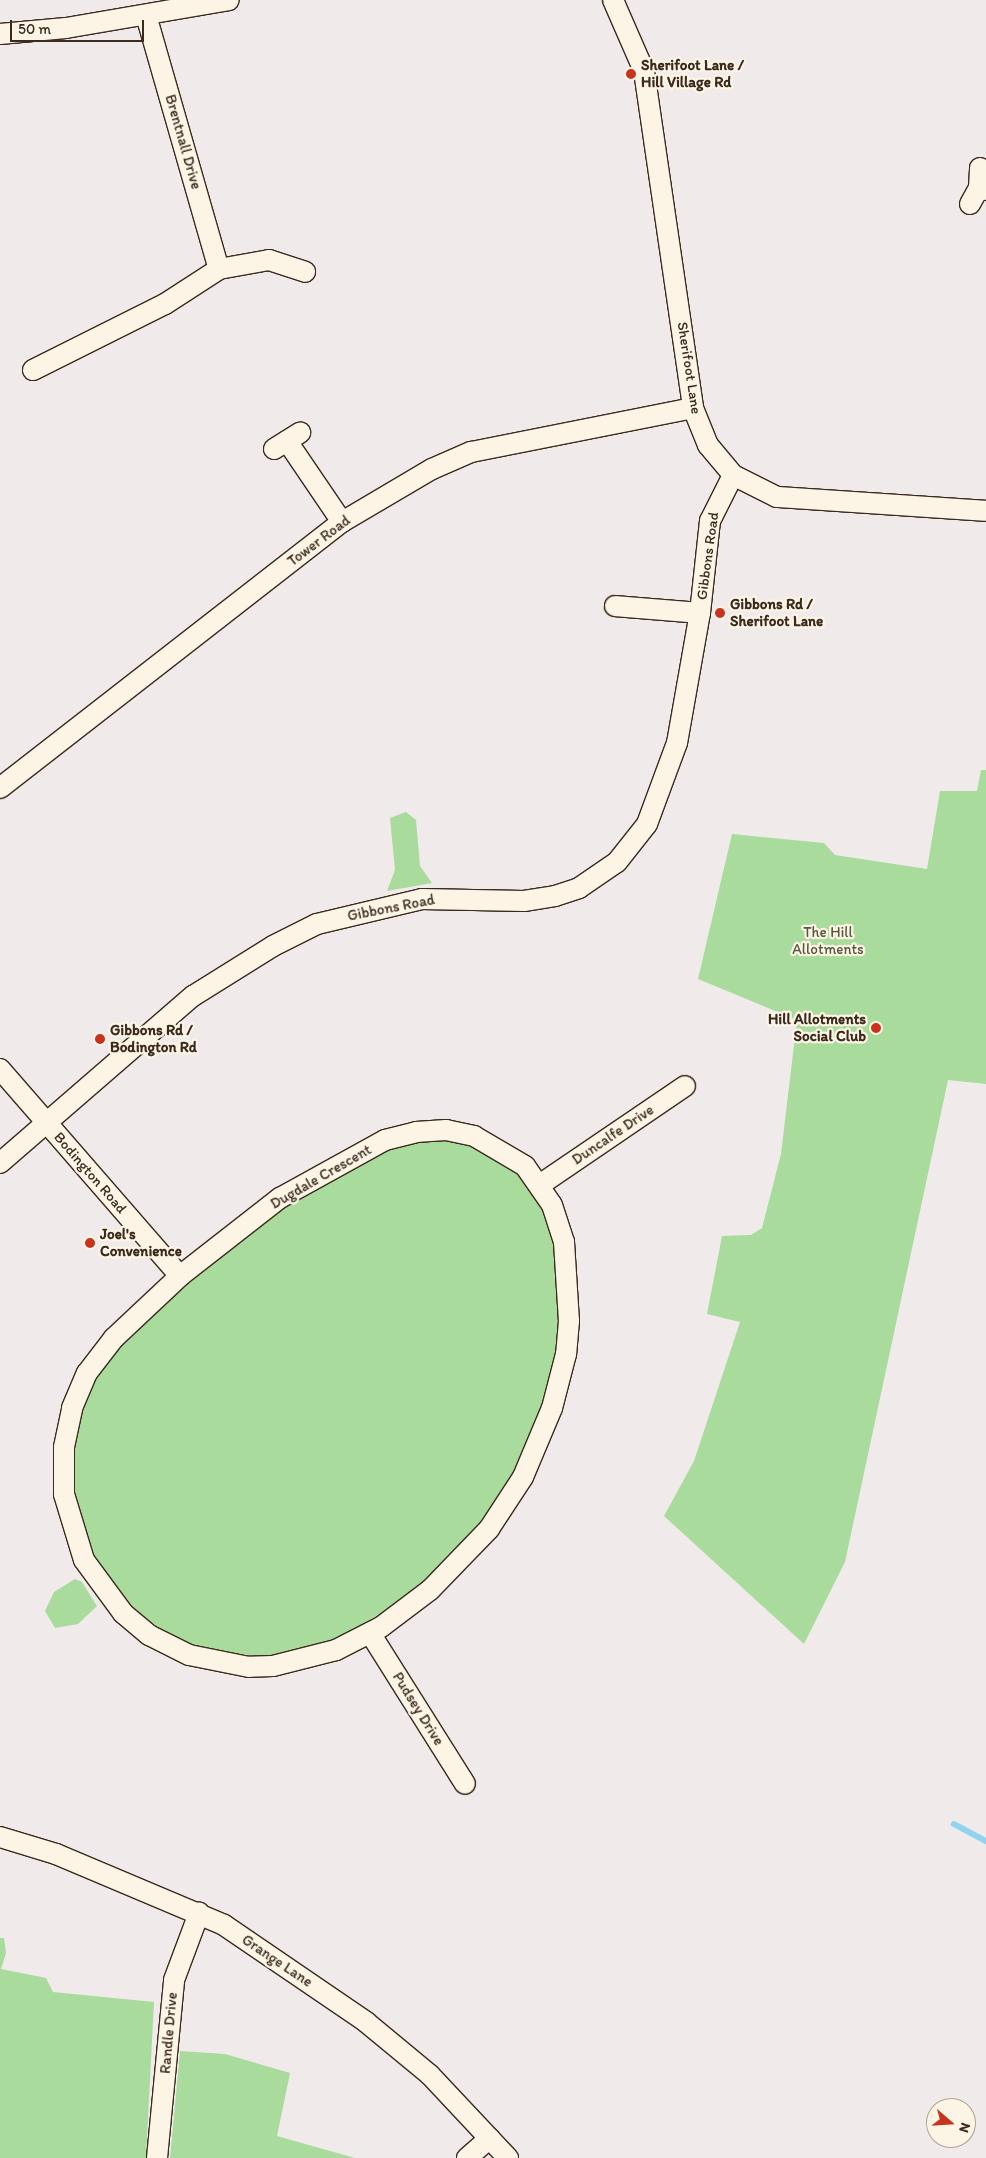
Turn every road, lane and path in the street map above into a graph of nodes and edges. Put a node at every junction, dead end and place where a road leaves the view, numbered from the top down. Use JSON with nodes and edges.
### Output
{"nodes":[{"id":1,"x":229,"y":0,"type":"edge"},
{"id":2,"x":613,"y":0,"type":"edge"},
{"id":3,"x":138,"y":10,"type":"edge"},
{"id":4,"x":0,"y":34,"type":"edge"},
{"id":5,"x":219,"y":269,"type":"junction"},
{"id":6,"x":305,"y":272,"type":"dead end"},
{"id":7,"x":33,"y":370,"type":"dead end"},
{"id":8,"x":693,"y":408,"type":"junction"},
{"id":9,"x":287,"y":441,"type":"dead end"},
{"id":10,"x":733,"y":475,"type":"junction"},
{"id":11,"x":986,"y":511,"type":"edge"},
{"id":12,"x":342,"y":522,"type":"junction"},
{"id":13,"x":615,"y":606,"type":"dead end"},
{"id":14,"x":700,"y":613,"type":"junction"},
{"id":15,"x":0,"y":788,"type":"edge"},
{"id":16,"x":0,"y":1070,"type":"edge"},
{"id":17,"x":685,"y":1086,"type":"dead end"},
{"id":18,"x":45,"y":1122,"type":"junction"},
{"id":19,"x":0,"y":1162,"type":"edge"},
{"id":20,"x":541,"y":1184,"type":"junction"},
{"id":21,"x":180,"y":1276,"type":"junction"},
{"id":22,"x":370,"y":1634,"type":"junction"},
{"id":23,"x":466,"y":1784,"type":"dead end"},
{"id":24,"x":0,"y":1837,"type":"edge"},
{"id":25,"x":199,"y":1913,"type":"junction"},
{"id":26,"x":490,"y":2138,"type":"junction"},
{"id":27,"x":157,"y":2158,"type":"edge"},
{"id":28,"x":467,"y":2158,"type":"edge"},
{"id":29,"x":508,"y":2158,"type":"edge"}],
"edges":[{"from":1,"to":3,"type":"street"},
{"from":2,"to":8,"type":"street","name":"Sherifoot Lane"},
{"from":3,"to":4,"type":"street"},
{"from":3,"to":5,"type":"street","name":"Brentnall Drive"},
{"from":5,"to":6,"type":"street"},
{"from":5,"to":7,"type":"street"},
{"from":8,"to":10,"type":"street","name":"Sherifoot Lane"},
{"from":8,"to":12,"type":"street","name":"Tower Road"},
{"from":9,"to":12,"type":"street"},
{"from":10,"to":11,"type":"street","name":"Sherifoot Lane"},
{"from":10,"to":14,"type":"street","name":"Gibbons Road"},
{"from":12,"to":15,"type":"street","name":"Tower Road"},
{"from":13,"to":14,"type":"street","name":"Gibbons Road"},
{"from":14,"to":18,"type":"street","name":"Gibbons Road"},
{"from":16,"to":18,"type":"street","name":"Bodington Road"},
{"from":17,"to":20,"type":"street","name":"Duncalfe Drive"},
{"from":18,"to":19,"type":"street","name":"Gibbons Road"},
{"from":18,"to":21,"type":"street","name":"Bodington Road"},
{"from":20,"to":21,"type":"street","name":"Dugdale Crescent"},
{"from":20,"to":22,"type":"street","name":"Dugdale Crescent"},
{"from":21,"to":22,"type":"street","name":"Dugdale Crescent"},
{"from":22,"to":23,"type":"street","name":"Pudsey Drive"},
{"from":24,"to":25,"type":"street","name":"Grange Lane"},
{"from":25,"to":26,"type":"street","name":"Grange Lane"},
{"from":25,"to":27,"type":"street","name":"Randle Drive"},
{"from":26,"to":28,"type":"street"},
{"from":26,"to":29,"type":"street","name":"Grange Lane"}]}
